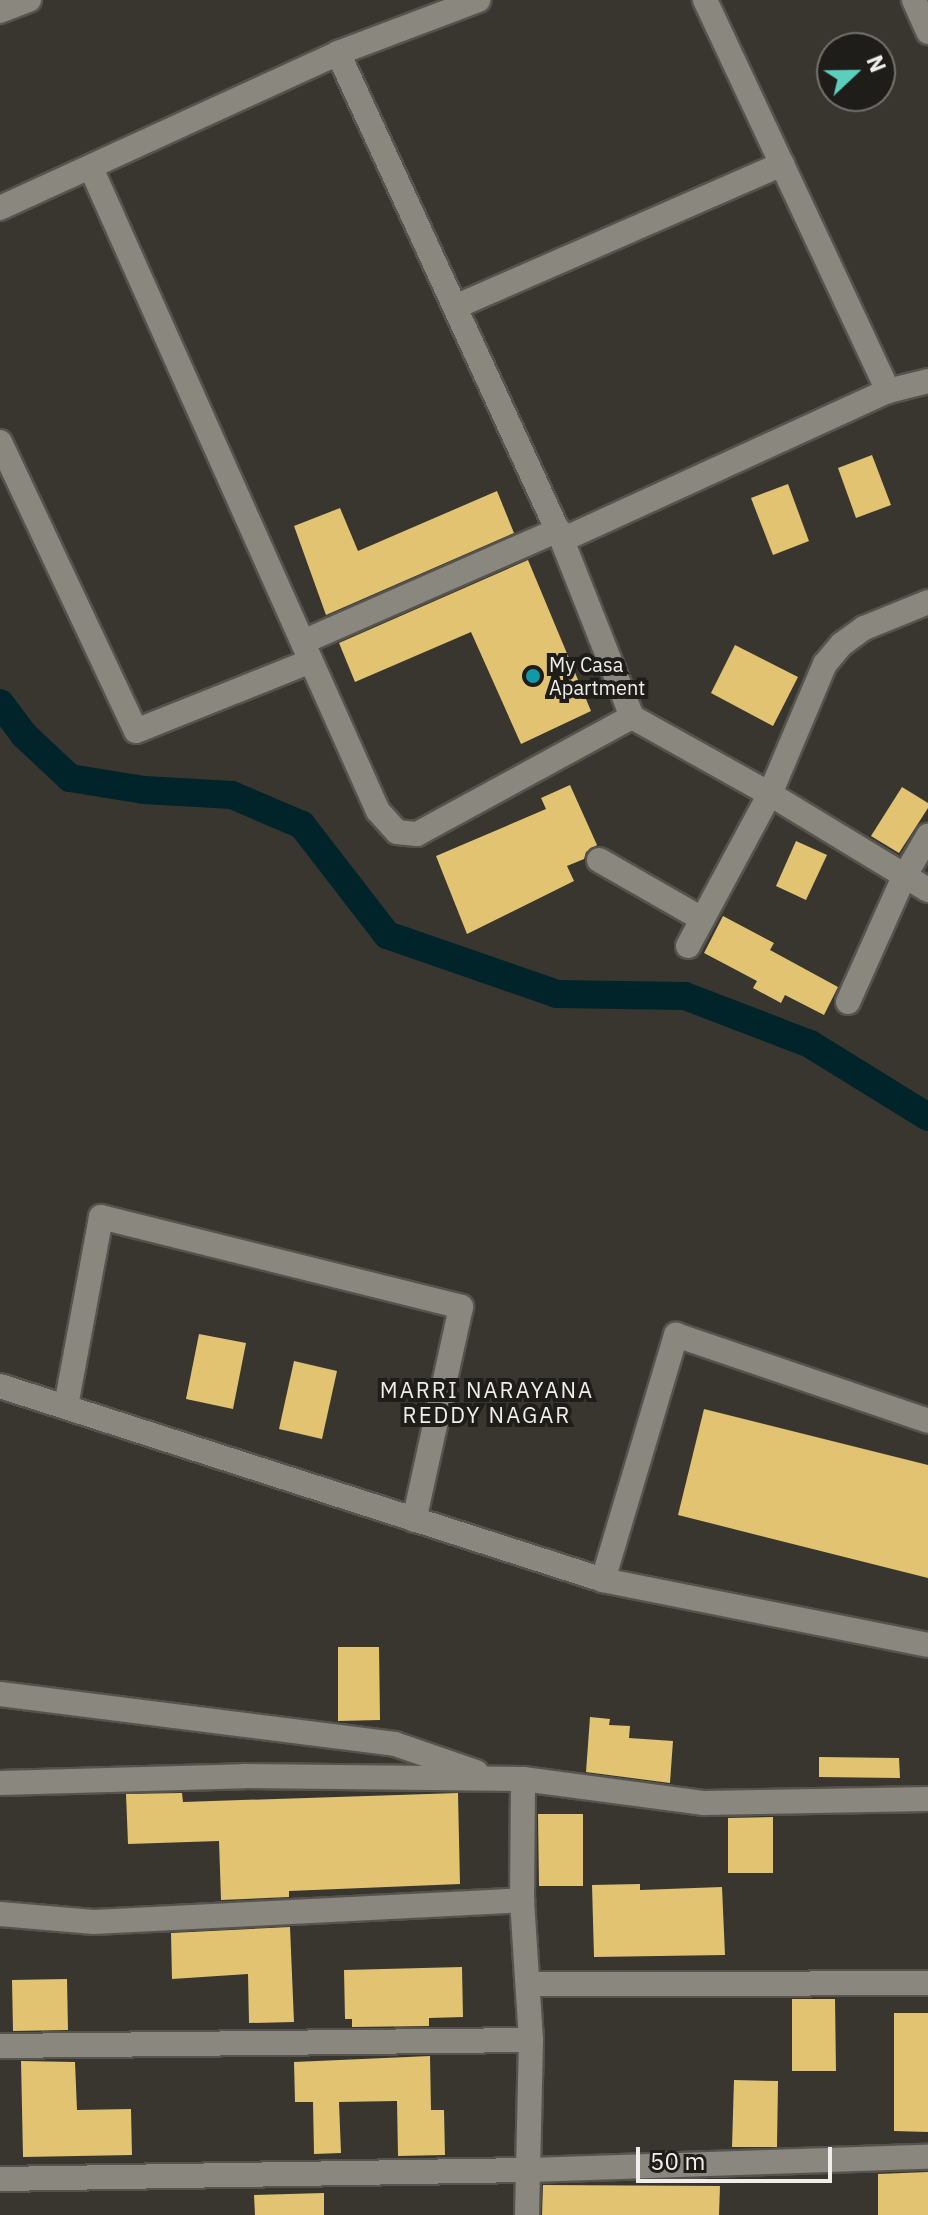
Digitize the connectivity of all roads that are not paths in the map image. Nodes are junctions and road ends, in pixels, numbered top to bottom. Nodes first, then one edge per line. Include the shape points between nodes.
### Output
1 (29, 0) edge
2 (705, 0) edge
3 (464, 3) edge
4 (0, 11) edge
5 (338, 53) junction
6 (782, 164) junction
7 (91, 168) junction
8 (0, 208) edge
9 (455, 307) junction
10 (928, 381) edge
11 (888, 391) junction
12 (0, 442) edge
13 (560, 535) junction
14 (928, 602) edge
15 (307, 651) junction
16 (632, 717) junction
17 (770, 794) junction
18 (928, 836) edge
19 (599, 860) dead end
20 (904, 877) junction
21 (928, 890) edge
22 (702, 919) junction
23 (688, 946) dead end
24 (848, 1002) dead end
25 (0, 1386) edge
26 (66, 1406) junction
27 (928, 1421) edge
28 (414, 1520) junction
29 (603, 1580) junction
30 (928, 1645) edge
31 (0, 1694) edge
32 (498, 1779) junction
33 (523, 1779) junction
34 (0, 1783) edge
35 (928, 1799) edge
36 (522, 1900) junction
37 (0, 1914) edge
38 (928, 1983) edge
39 (529, 1984) junction
40 (531, 2040) junction
41 (0, 2046) edge
42 (928, 2157) edge
43 (527, 2170) junction
44 (0, 2179) edge
45 (527, 2215) edge

1 - 4 street
2 - 6 street
3 - 5 street
5 - 7 street
5 - 9 street
6 - 9 street
6 - 11 street
7 - 8 street
7 - 15 street
9 - 13 street
10 - 11 street
11 - 13 street
12 - 15 street via 136,731
13 - 15 street
13 - 16 street
14 - 17 street via 864,628 825,664
15 - 16 street via 378,811 397,832 417,834
16 - 17 street
17 - 20 street
17 - 22 street
18 - 20 street
19 - 22 street
20 - 21 street
20 - 24 street
22 - 23 street
25 - 26 street
26 - 28 street
26 - 28 street via 101,1217 461,1307
27 - 29 street via 676,1335
28 - 29 street
29 - 30 street
31 - 32 street via 395,1744
32 - 33 street
32 - 34 street via 244,1776
33 - 35 street via 704,1803
33 - 36 street
36 - 37 street via 94,1922
36 - 39 street
38 - 39 street
39 - 40 street
40 - 41 street
40 - 43 street
42 - 43 street
43 - 44 street
43 - 45 street

